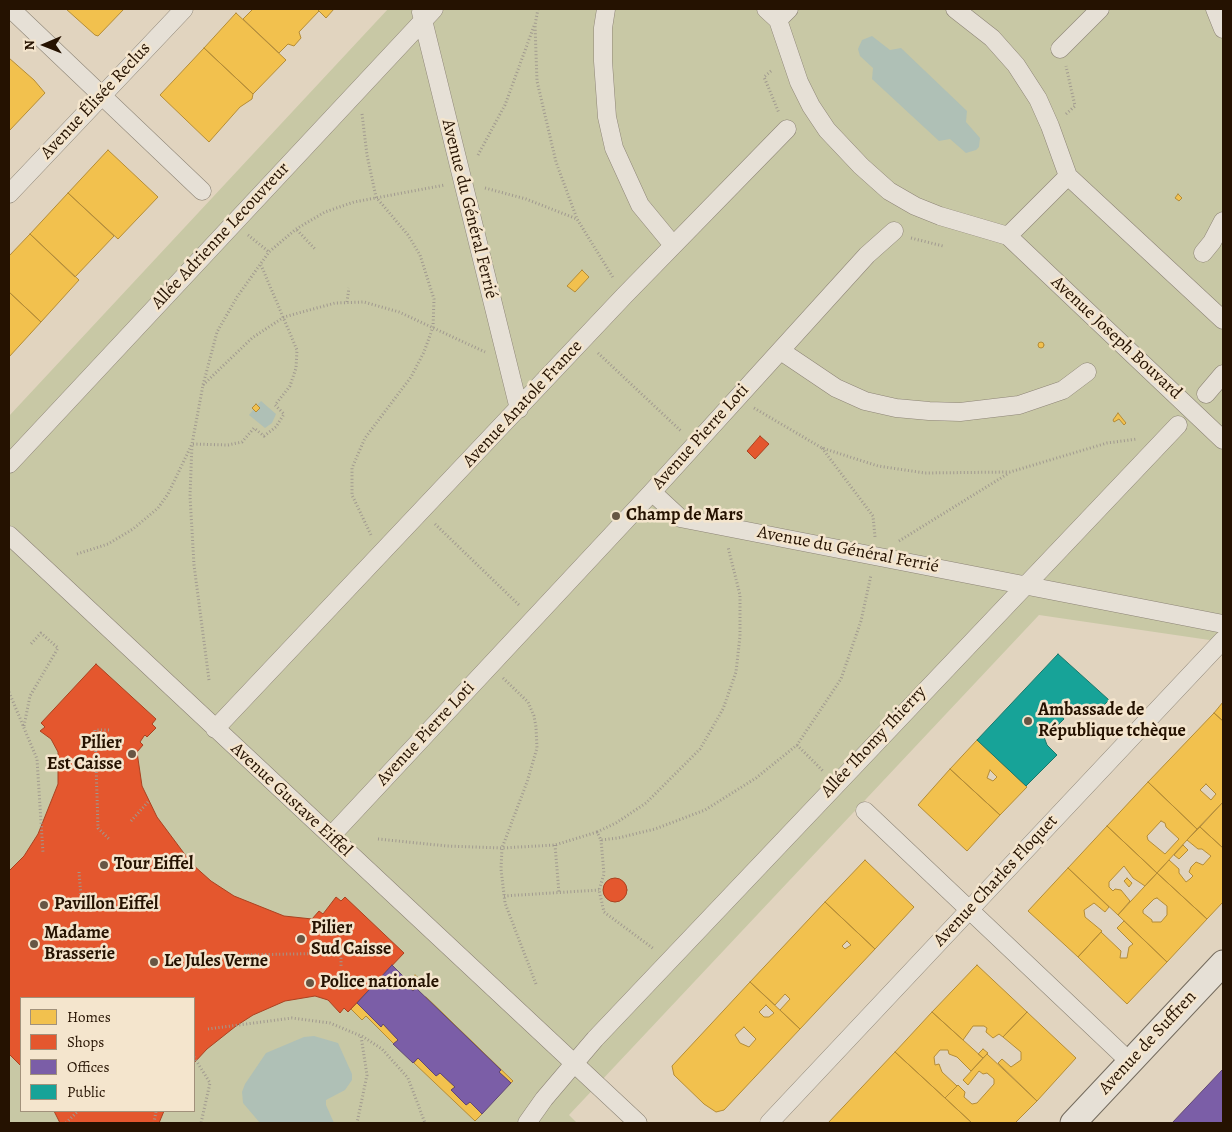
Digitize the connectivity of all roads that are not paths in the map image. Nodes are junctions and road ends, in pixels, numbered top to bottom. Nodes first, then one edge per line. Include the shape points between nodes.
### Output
1 (10, 9) edge
2 (184, 9) edge
3 (606, 9) edge
4 (955, 9) edge
5 (1100, 9) edge
6 (1215, 9) edge
7 (426, 13) edge
8 (777, 13) edge
9 (1223, 29) edge
10 (1060, 49) road end
11 (102, 94) junction
12 (787, 129) road end
13 (1068, 176) junction
14 (202, 191) dead end
15 (9, 194) edge
16 (1223, 221) edge
17 (894, 231) road end
18 (1008, 236) junction
19 (674, 245) junction
20 (1203, 253) dead end
21 (1223, 320) edge
22 (780, 352) junction
23 (1087, 372) dead end
24 (1223, 374) edge
25 (1206, 394) dead end
26 (519, 409) junction
27 (1172, 430) road end
28 (1223, 440) edge
29 (9, 464) edge
30 (652, 492) junction
31 (9, 535) edge
32 (1024, 584) junction
33 (1223, 624) edge
34 (1223, 640) edge
35 (215, 729) junction
36 (865, 811) dead end
37 (331, 836) junction
38 (970, 909) junction
39 (1223, 963) edge
40 (1130, 1062) junction
41 (574, 1064) junction
42 (528, 1123) edge
43 (638, 1123) edge
44 (768, 1123) edge
45 (1073, 1123) edge

1 - 11 street
2 - 11 street, Avenue Élisée Reclus
3 - 19 street via 603,61 607,117 614,148 640,204
4 - 13 street via 992,38 1016,65 1038,99
5 - 10 street
6 - 9 street
7 - 26 street, Avenue du Général Ferrié via 463,182
7 - 29 street, Allée Adrienne Lecouvreur
8 - 18 street via 799,82 811,106 827,130 861,166 889,191 915,206
11 - 14 street
11 - 15 street, Avenue Élisée Reclus
12 - 19 street, Avenue Anatole France
13 - 18 street
13 - 21 street
16 - 20 street
17 - 22 street, Avenue Pierre Loti via 867,255
18 - 28 street, Avenue Joseph Bouvard
19 - 26 street, Avenue Anatole France
22 - 23 street via 836,388 865,401 929,411 960,412 1019,405 1063,390
22 - 30 street, Avenue Pierre Loti
24 - 25 street
26 - 35 street, Avenue Anatole France
27 - 32 street, Allée Thomy Thierry
30 - 32 street, Avenue du Général Ferrié via 680,518
30 - 37 street, Avenue Pierre Loti
31 - 35 street, Avenue Gustave Eiffel
32 - 33 street, Avenue du Général Ferrié
32 - 41 street, Allée Thomy Thierry via 669,959
34 - 38 street, Avenue Charles Floquet
35 - 37 street, Avenue Gustave Eiffel
36 - 38 street
37 - 41 street, Avenue Gustave Eiffel
38 - 40 street
38 - 44 street, Avenue Charles Floquet
39 - 40 main road, Avenue de Suffren
40 - 45 main road, Avenue de Suffren
41 - 42 street, Allée Thomy Thierry
41 - 43 street, Avenue Gustave Eiffel

